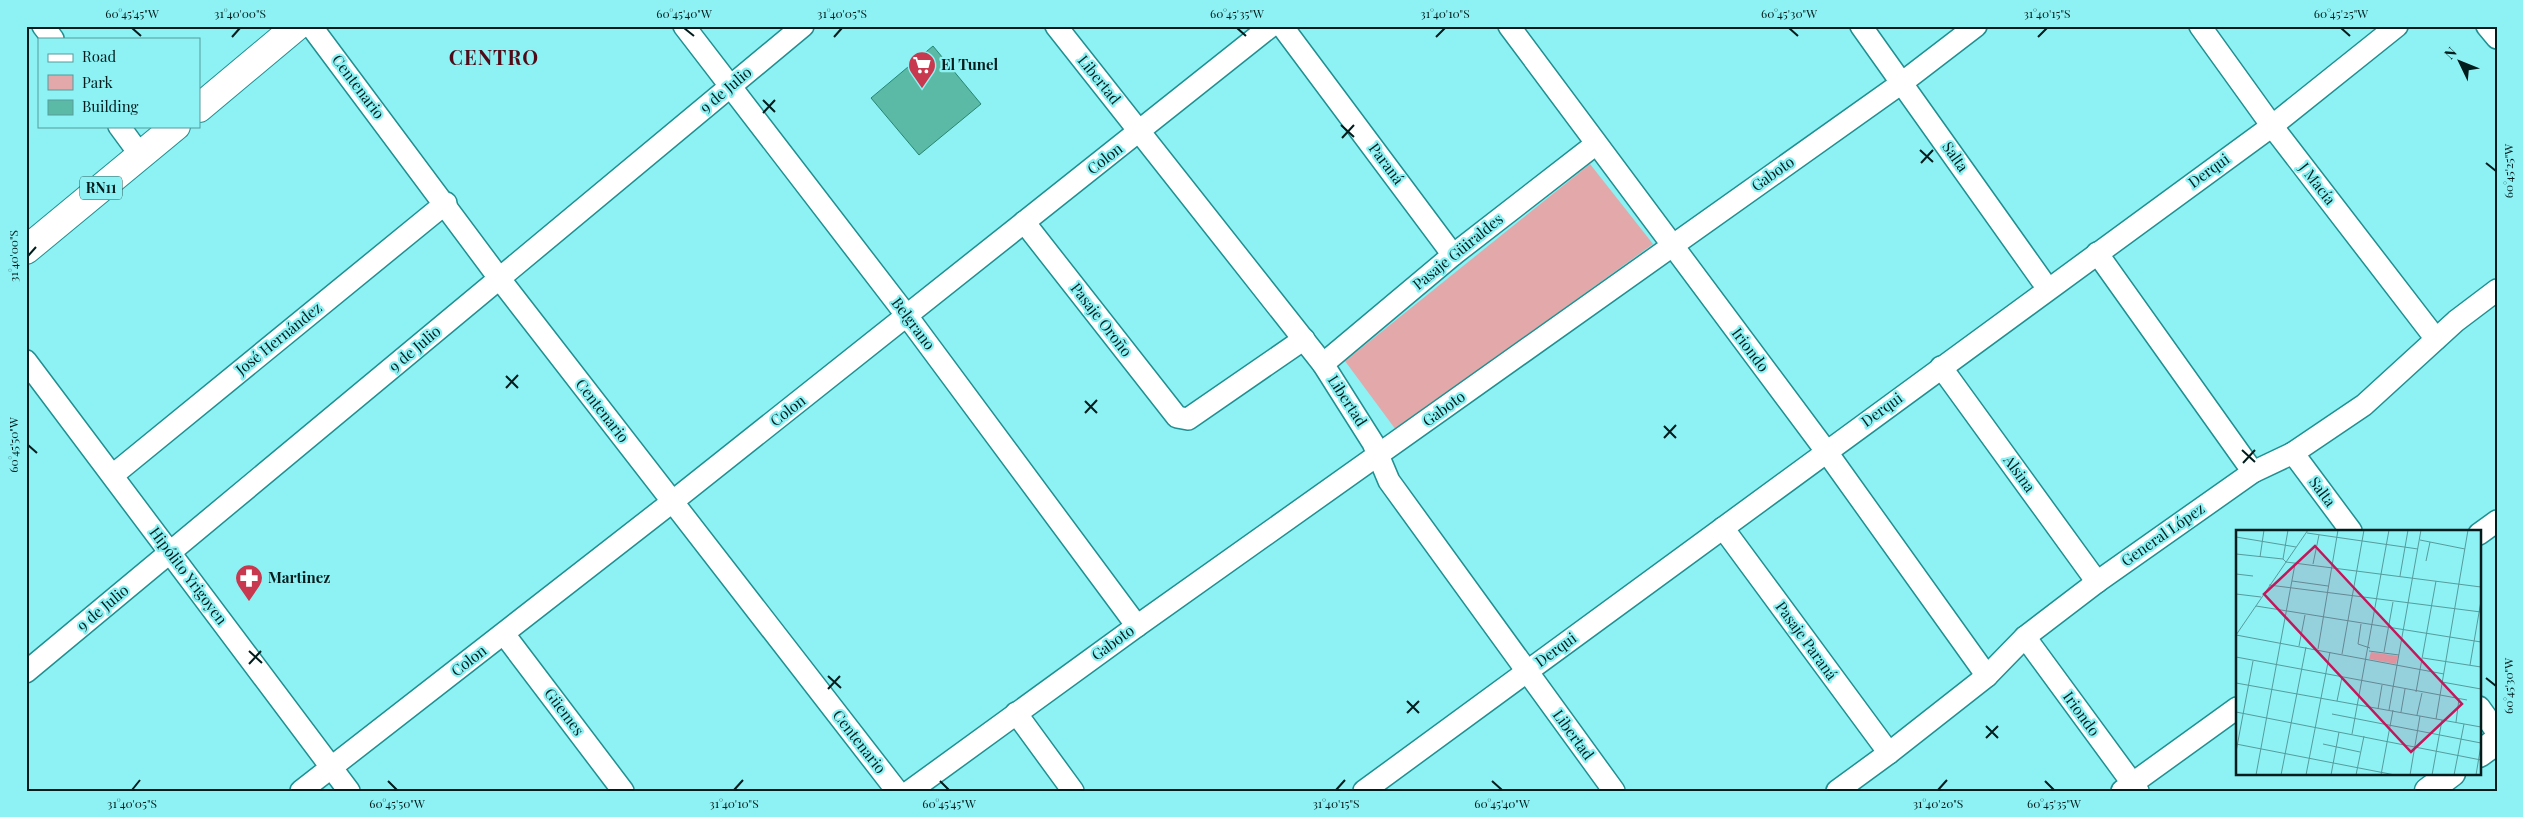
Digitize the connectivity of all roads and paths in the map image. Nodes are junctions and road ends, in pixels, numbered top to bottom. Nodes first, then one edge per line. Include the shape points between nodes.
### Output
1 (43, 26) edge
2 (297, 26) edge
3 (311, 26) edge
4 (684, 26) edge
5 (803, 26) edge
6 (1056, 26) edge
7 (1271, 26) edge
8 (1282, 26) edge
9 (1509, 26) edge
10 (1861, 26) edge
11 (1976, 26) edge
12 (2200, 26) edge
13 (2397, 26) edge
14 (2487, 26) edge
15 (52, 38) edge
16 (2497, 38) edge
17 (1903, 82) junction
18 (730, 87) junction
19 (200, 107) edge
20 (2272, 126) junction
21 (120, 128) edge
22 (174, 128) edge
23 (1140, 131) junction
24 (1596, 144) junction
25 (141, 156) junction
26 (446, 203) junction
27 (1024, 222) junction
28 (1672, 245) junction
29 (26, 250) edge
30 (2098, 253) junction
31 (1453, 255) junction
32 (500, 278) junction
33 (2048, 289) junction
34 (2495, 295) edge
35 (907, 316) junction
36 (1304, 339) junction
37 (2436, 339) junction
38 (26, 361) edge
39 (1323, 364) junction
40 (1941, 367) junction
41 (1826, 451) junction
42 (2293, 453) junction
43 (1379, 456) junction
44 (2252, 472) junction
45 (113, 476) junction
46 (672, 502) junction
47 (2497, 521) edge
48 (1723, 528) junction
49 (2350, 530) edge
50 (2480, 533) edge
51 (170, 552) junction
52 (2097, 582) junction
53 (1137, 626) junction
54 (504, 634) junction
55 (2025, 637) junction
56 (1527, 671) junction
57 (26, 672) edge
58 (1986, 676) junction
59 (2480, 708) edge
60 (2236, 709) edge
61 (1016, 713) junction
62 (2497, 732) edge
63 (2497, 741) edge
64 (1889, 753) junction
65 (2480, 753) edge
66 (332, 767) junction
67 (2451, 774) edge
68 (2131, 788) edge
69 (301, 791) edge
70 (349, 791) edge
71 (623, 791) edge
72 (898, 791) edge
73 (910, 791) edge
74 (1073, 791) edge
75 (1364, 791) edge
76 (1614, 791) edge
77 (1837, 791) edge
78 (2428, 791) edge

1 - 15 street
2 - 19 main road
3 - 26 street, Centenario
4 - 18 street, Belgrano
5 - 18 street, 9 de Julio
6 - 23 street, Libertad
7 - 23 street, Colon
8 - 31 street, Paraná
9 - 24 street, Iriondo
10 - 17 street, Salta
11 - 17 street, Gaboto
12 - 20 street, J Macía
13 - 20 street, Derqui
14 - 16 street
17 - 28 street, Gaboto
17 - 33 street, Salta
18 - 32 street, 9 de Julio
18 - 35 street, Belgrano
20 - 30 street, Derqui
20 - 37 street, J Macía
21 - 25 street
22 - 25 main road, RN11
23 - 27 street, Colon
23 - 36 street, Libertad
24 - 28 street, Iriondo
24 - 31 street, Pasaje Güiraldes
25 - 29 main road, RN11
26 - 32 street, Centenario
26 - 45 street, José Hernández
27 - 35 street, Colon
27 - 36 street, Pasaje Oroño via 1177,417 1188,419
28 - 41 street, Iriondo
28 - 43 street, Gaboto
30 - 33 street, Derqui
30 - 44 street
31 - 39 street, Pasaje Güiraldes
32 - 46 street, Centenario
32 - 51 street, 9 de Julio
33 - 40 street, Derqui
34 - 37 street, General López
35 - 46 street, Colon
35 - 53 street, Belgrano
36 - 39 street, Libertad
37 - 42 street, General López via 2364,405
38 - 45 street, Hipólito Yrigoyen
39 - 43 street, Libertad
40 - 41 street, Derqui
40 - 52 street, Alsina
41 - 48 street, Derqui
41 - 58 street, Iriondo
42 - 44 street, General López
42 - 49 street, Salta
43 - 53 street, Gaboto
43 - 56 street, Libertad via 1389,481
44 - 52 street, General López
45 - 51 street, Hipólito Yrigoyen
46 - 54 street, Colon
46 - 72 street, Centenario
47 - 50 street
48 - 56 street, Derqui
48 - 64 street, Pasaje Paraná
51 - 57 street, 9 de Julio
51 - 66 street, Hipólito Yrigoyen
52 - 55 street, General López
53 - 61 street, Gaboto
54 - 66 street, Colon
54 - 71 street, Güemes
55 - 58 street, General López
55 - 68 street, Iriondo
56 - 75 street, Derqui
56 - 76 street, Libertad
58 - 64 street, General López
59 - 62 street
60 - 68 street
61 - 73 street, Gaboto
61 - 74 street
63 - 65 street
64 - 77 street, General López
66 - 69 street, Colon
66 - 70 street, Hipólito Yrigoyen
67 - 78 street

